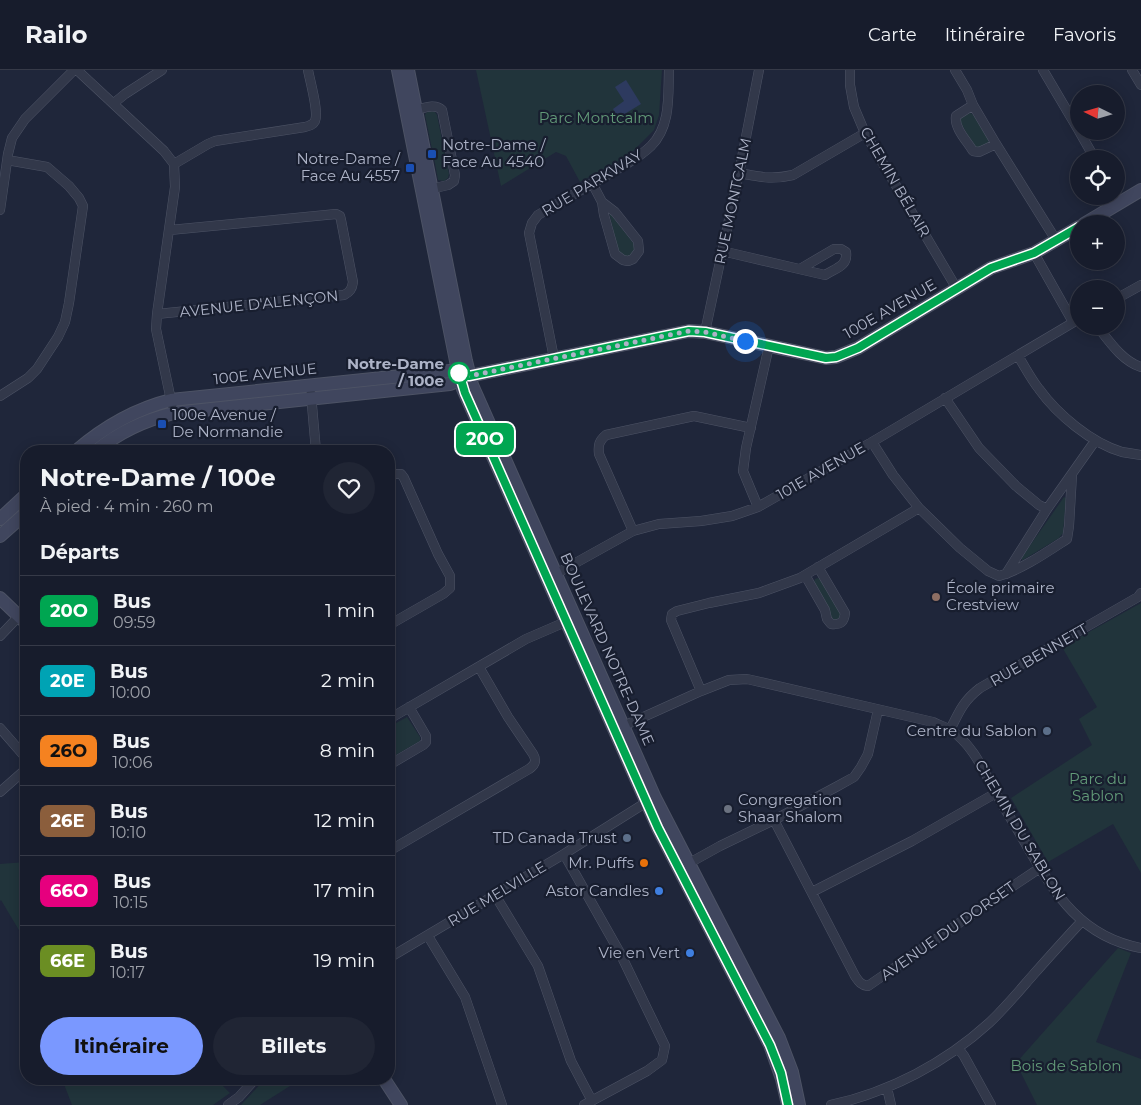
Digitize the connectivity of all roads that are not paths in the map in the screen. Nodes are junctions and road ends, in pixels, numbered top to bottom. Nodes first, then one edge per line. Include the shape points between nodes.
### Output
1 (76, 70) edge
2 (162, 70) edge
3 (308, 70) edge
4 (398, 70) edge
5 (408, 70) edge
6 (669, 70) edge
7 (759, 70) edge
8 (850, 70) edge
9 (955, 70) edge
10 (1043, 70) edge
11 (1132, 70) edge
12 (1141, 85) edge
13 (114, 103) junction
14 (973, 105) junction
15 (416, 110) junction
16 (1070, 116) edge
17 (865, 133) junction
18 (996, 144) junction
19 (7, 160) junction
20 (174, 164) junction
21 (739, 173) junction
22 (592, 183) junction
23 (426, 190) junction
24 (1141, 190) edge
25 (1125, 196) edge
26 (602, 202) junction
27 (1110, 205) edge
28 (0, 210) edge
29 (1096, 215) edge
30 (170, 230) junction
31 (1070, 232) edge
32 (1056, 240) junction
33 (722, 251) junction
34 (1034, 253) junction
35 (800, 269) junction
36 (1141, 285) edge
37 (957, 289) junction
38 (1125, 294) edge
39 (1070, 310) edge
40 (157, 314) junction
41 (1070, 324) edge
42 (705, 332) junction
43 (1104, 335) edge
44 (769, 346) junction
45 (1018, 356) junction
46 (554, 358) junction
47 (1141, 367) edge
48 (463, 376) junction
49 (311, 392) junction
50 (0, 396) edge
51 (945, 398) junction
52 (173, 407) junction
53 (751, 428) junction
54 (1095, 441) junction
55 (872, 442) junction
56 (84, 445) edge
57 (104, 445) edge
58 (315, 445) edge
59 (1141, 455) edge
60 (395, 474) edge
61 (1072, 475) junction
62 (20, 501) edge
63 (758, 507) junction
64 (919, 508) junction
65 (1047, 509) junction
66 (20, 518) edge
67 (0, 519) edge
68 (632, 532) junction
69 (0, 536) edge
70 (818, 567) junction
71 (1006, 574) junction
72 (805, 575) junction
73 (552, 576) junction
74 (1141, 593) edge
75 (0, 598) edge
76 (20, 617) edge
77 (571, 620) junction
78 (395, 621) edge
79 (20, 622) edge
80 (0, 636) edge
81 (479, 667) junction
82 (701, 691) junction
83 (409, 707) junction
84 (878, 710) junction
85 (395, 716) edge
86 (0, 728) edge
87 (619, 728) junction
88 (950, 730) junction
89 (20, 751) edge
90 (395, 762) edge
91 (20, 774) edge
92 (0, 792) edge
93 (996, 793) junction
94 (651, 800) junction
95 (774, 820) junction
96 (395, 847) edge
97 (564, 854) junction
98 (684, 866) junction
99 (1040, 868) junction
100 (812, 892) junction
101 (495, 895) junction
102 (1082, 921) junction
103 (428, 936) junction
104 (1141, 948) edge
105 (395, 955) edge
106 (958, 1048) junction
107 (249, 1085) edge
108 (388, 1085) edge
109 (886, 1088) junction
110 (588, 1103) edge
111 (228, 1105) edge
112 (401, 1105) edge
113 (502, 1105) edge
114 (788, 1105) edge
115 (800, 1105) edge
116 (832, 1105) edge
117 (891, 1105) edge
118 (991, 1105) edge

1 - 13 street
1 - 19 street via 25,119 12,138
2 - 13 street
3 - 20 street via 316,111 312,125 215,141
4 - 23 street, BOULEVARD NOTRE-DAME
5 - 15 street, BOULEVARD NOTRE-DAME
6 - 22 street, RUE PARKWAY via 667,116 652,145
7 - 21 street, RUE MONTCALM
8 - 17 street, CHEMIN BÉLAIR via 854,106
9 - 14 street
10 - 16 street
11 - 12 street
13 - 20 street
14 - 18 street
14 - 18 street via 956,116 959,129 973,151 979,152
15 - 23 street, BOULEVARD NOTRE-DAME
15 - 23 street via 436,106 442,110 455,175 452,184
17 - 21 street via 782,178
17 - 37 street, CHEMIN BÉLAIR
18 - 32 street
19 - 28 street
19 - 50 street via 47,166 69,186 83,206 69,303 58,337 37,369
20 - 30 street
21 - 33 street, RUE MONTCALM
22 - 26 street
22 - 46 street, RUE PARKWAY via 538,215 529,233
23 - 48 street, BOULEVARD NOTRE-DAME
24 - 25 street
26 - 26 street via 615,254 628,261 639,251 638,241 615,212
27 - 29 street
30 - 40 street
30 - 40 street, AVENUE D'ALENÇON via 336,214 340,216 353,282 349,293 344,296
31 - 32 street, 100E AVENUE
32 - 34 street, 100E AVENUE
33 - 35 street
33 - 42 street, RUE MONTCALM
34 - 37 street, 100E AVENUE via 991,268
34 - 39 street
35 - 35 street via 825,274 844,264 846,252 841,248 834,249
36 - 38 street
37 - 44 street, 100E AVENUE via 858,348 836,357 826,358
40 - 52 street via 157,336
41 - 45 street, 101E AVENUE
42 - 44 street, 100E AVENUE
42 - 46 street, 100E AVENUE via 689,331
43 - 47 street via 1127,360
44 - 53 street
45 - 51 street, 101E AVENUE
45 - 54 street via 1050,403
46 - 48 street, 100E AVENUE
48 - 49 street, 100E AVENUE via 450,384
48 - 73 street, BOULEVARD NOTRE-DAME via 465,393
49 - 52 street, 100E AVENUE
49 - 58 street
51 - 55 street, 101E AVENUE
51 - 65 street via 978,448 1016,486
52 - 56 street, 100E AVENUE via 148,407 122,418
52 - 57 street, 100E AVENUE
53 - 63 street via 743,471
53 - 68 street via 694,416 606,435 601,439 599,454
54 - 59 street via 1122,452
54 - 61 street
55 - 63 street, 101E AVENUE
55 - 64 street
60 - 78 street via 404,478 450,576 450,588
61 - 65 street
61 - 71 street via 1067,539
62 - 67 street
63 - 68 street, 101E AVENUE via 732,516 659,524
64 - 70 street
64 - 71 street via 988,571 999,576
65 - 71 street
66 - 69 street
68 - 73 street, 101E AVENUE
70 - 72 street
70 - 72 street via 845,613 842,623 831,624
72 - 82 street via 759,593 672,614 670,620
73 - 77 street, BOULEVARD NOTRE-DAME
74 - 88 street, RUE BENNETT via 980,688 962,706
75 - 76 street
77 - 81 street via 526,639
77 - 87 street, BOULEVARD NOTRE-DAME
79 - 80 street
81 - 83 street
81 - 96 street via 533,754 535,764
82 - 84 street, CHEMIN DU SABLON via 729,680 748,679
82 - 87 street, CHEMIN DU SABLON
83 - 85 street
83 - 90 street via 426,736 426,742
84 - 88 street, CHEMIN DU SABLON via 933,722
84 - 95 street via 868,754 854,777
86 - 89 street
87 - 94 street, BOULEVARD NOTRE-DAME
88 - 93 street, CHEMIN DU SABLON via 969,746
91 - 92 street
93 - 99 street, CHEMIN DU SABLON
93 - 100 street
94 - 97 street, RUE MELVILLE
94 - 98 street, BOULEVARD NOTRE-DAME
95 - 98 street
95 - 100 street, AVENUE DU DORSET
97 - 101 street, RUE MELVILLE
97 - 110 street via 620,953 666,1046 662,1060 647,1071
98 - 114 street, BOULEVARD NOTRE-DAME via 770,1045
98 - 115 street, BOULEVARD NOTRE-DAME via 779,1038
99 - 100 street, AVENUE DU DORSET via 868,986 858,982
99 - 102 street, CHEMIN DU SABLON via 1065,904
101 - 103 street, RUE MELVILLE
101 - 110 street via 538,966
102 - 104 street, CHEMIN DU SABLON via 1111,938
102 - 106 street via 990,1022
103 - 105 street, RUE MELVILLE
103 - 113 street via 464,997
106 - 109 street
106 - 118 street
107 - 111 street
108 - 112 street
109 - 116 street
109 - 117 street

